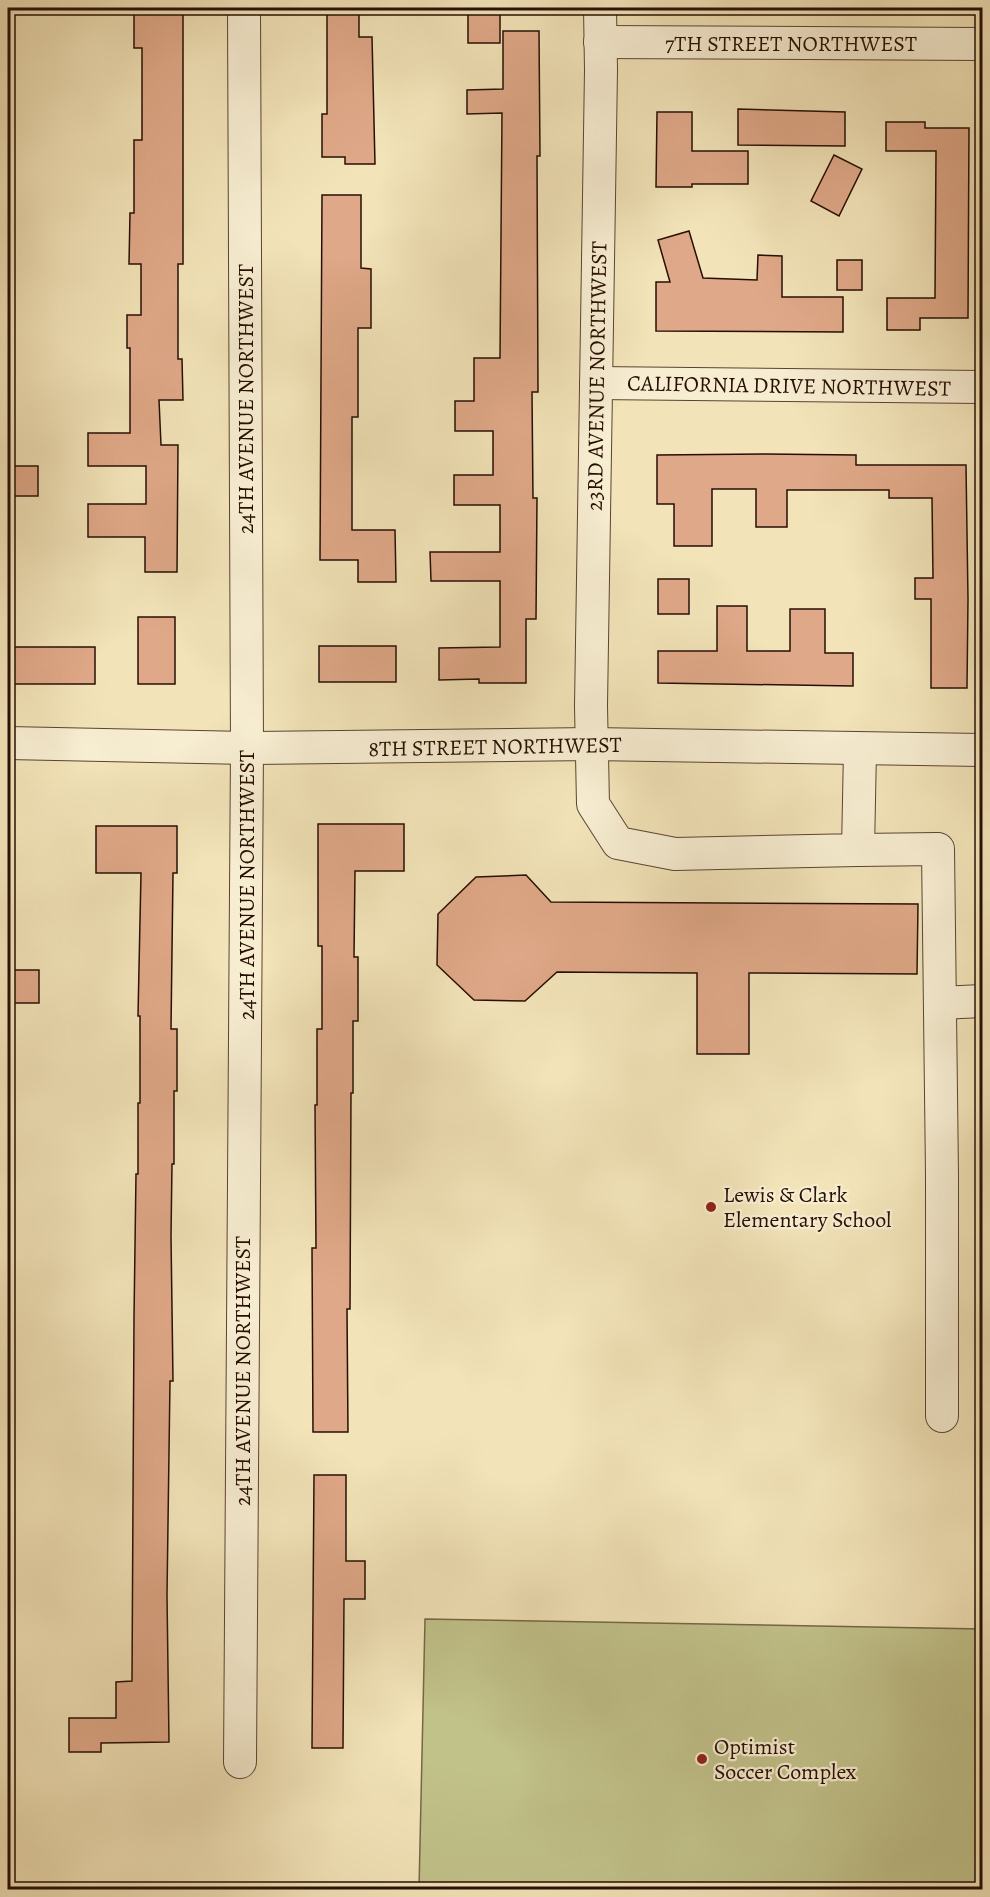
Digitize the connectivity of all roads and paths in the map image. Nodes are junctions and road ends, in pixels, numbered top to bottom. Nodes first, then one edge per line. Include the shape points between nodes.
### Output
1 (244, 8) edge
2 (600, 8) edge
3 (600, 42) junction
4 (982, 44) edge
5 (596, 383) junction
6 (982, 387) edge
7 (8, 743) edge
8 (592, 744) junction
9 (247, 748) junction
10 (860, 750) junction
11 (982, 750) edge
12 (858, 849) junction
13 (982, 1001) edge
14 (940, 1003) junction
15 (942, 1416) dead end
16 (240, 1762) dead end

1 - 9 street, 24TH AVENUE NORTHWEST
2 - 3 street, 23RD AVENUE NORTHWEST
3 - 4 street, 7TH STREET NORTHWEST
3 - 5 street, 23RD AVENUE NORTHWEST
5 - 6 street, CALIFORNIA DRIVE NORTHWEST
5 - 8 street, 23RD AVENUE NORTHWEST
7 - 9 street, 8TH STREET NORTHWEST
8 - 9 street, 8TH STREET NORTHWEST
8 - 10 street, 8TH STREET NORTHWEST
8 - 12 street, 23RD AVENUE NORTHWEST via 593,804 618,843 675,854
9 - 16 street, 24TH AVENUE NORTHWEST
10 - 11 street, 8TH STREET NORTHWEST
10 - 12 street
12 - 14 street, 23RD AVENUE NORTHWEST via 938,849
13 - 14 street
14 - 15 street

